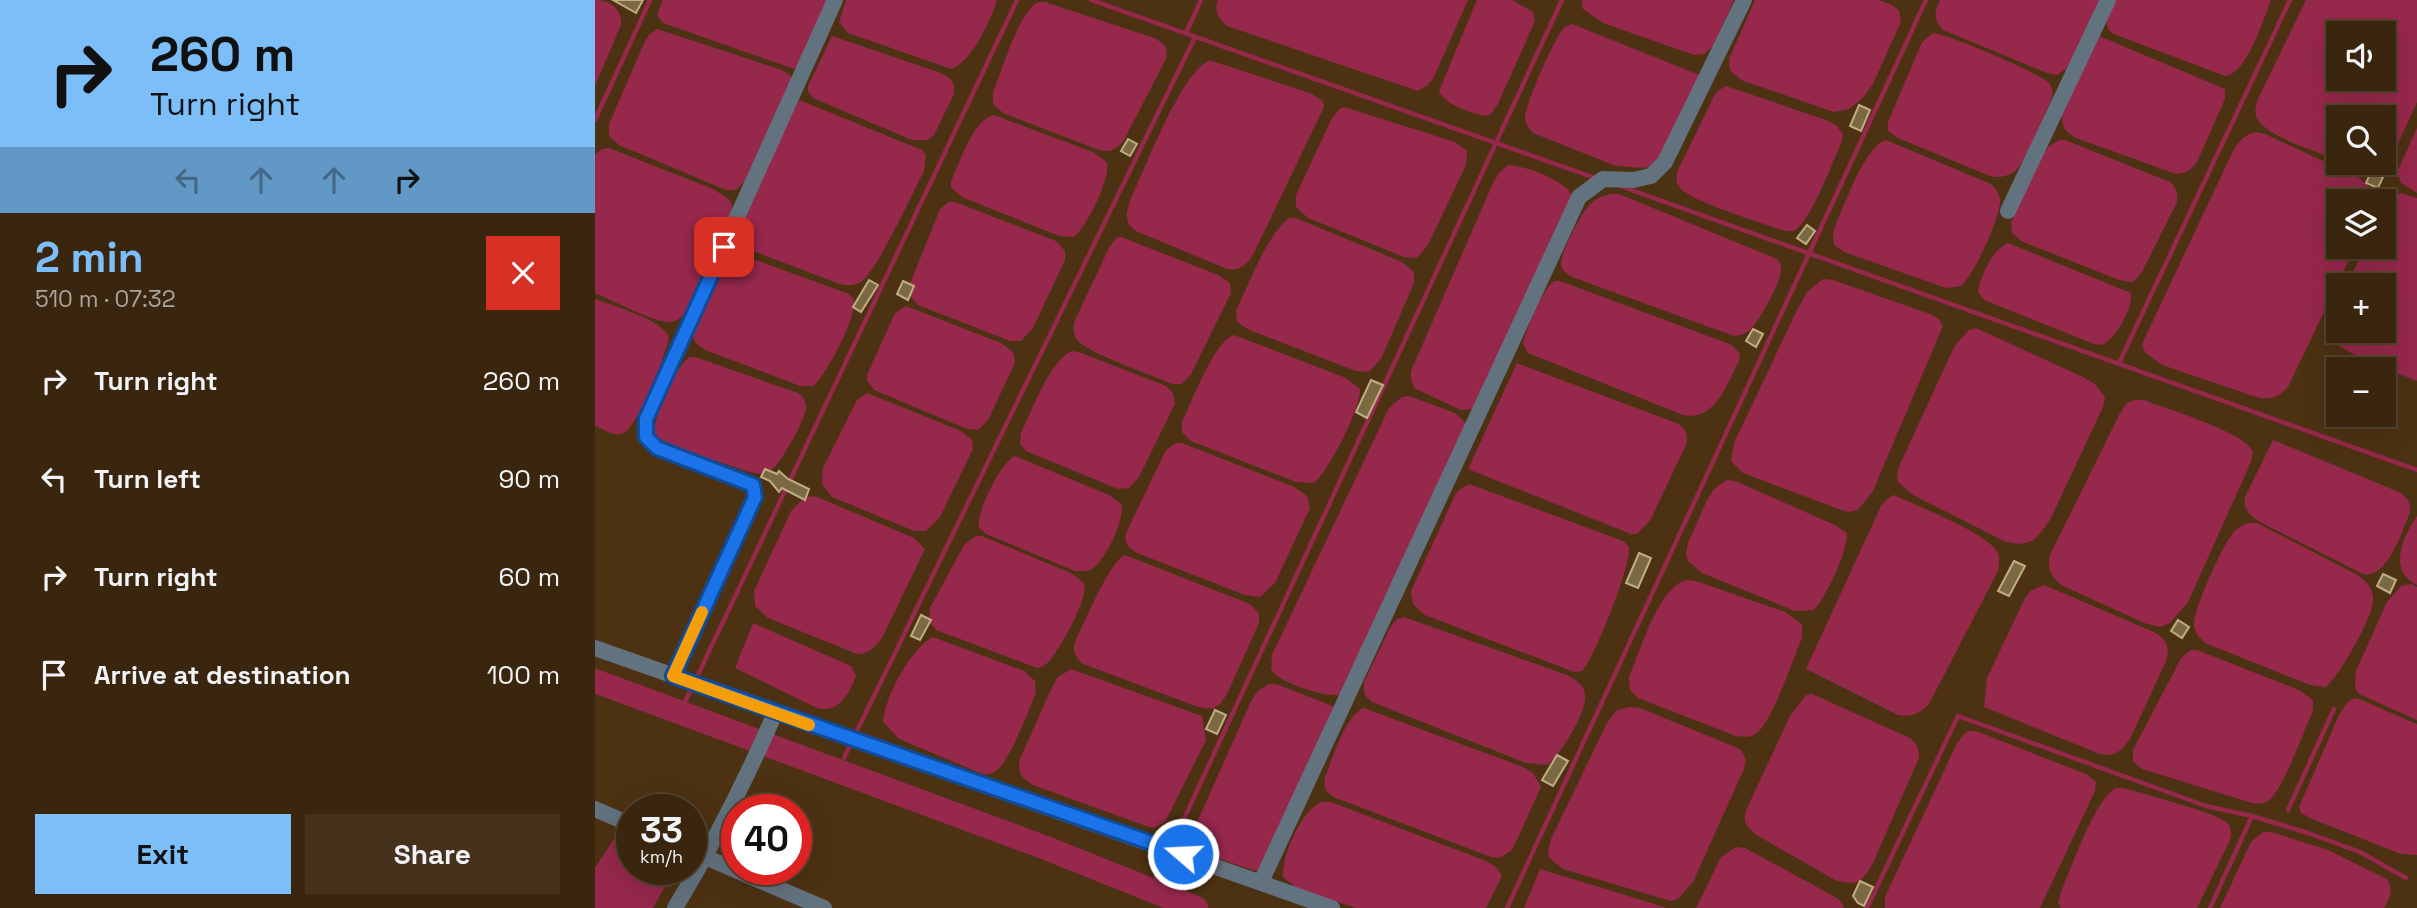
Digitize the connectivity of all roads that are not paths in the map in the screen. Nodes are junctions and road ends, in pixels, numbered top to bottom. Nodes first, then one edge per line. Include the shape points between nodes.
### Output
1 (835, 0) edge
2 (1744, 0) edge
3 (2108, 0) edge
4 (2008, 211) dead end
5 (595, 648) edge
6 (673, 676) junction
7 (773, 717) junction
8 (595, 809) edge
9 (616, 818) edge
10 (707, 841) edge
11 (707, 857) edge
12 (1261, 882) junction
13 (685, 885) edge
14 (675, 908) edge
15 (824, 908) edge
16 (1332, 908) edge

1 - 6 street via 646,419 646,437 657,448 753,485 755,497
2 - 12 street via 1665,162 1651,176 1603,179 1579,197
3 - 4 street
5 - 6 street
6 - 7 street
7 - 10 street via 756,758
7 - 12 street
8 - 9 street
11 - 15 street
12 - 16 street
13 - 14 street

